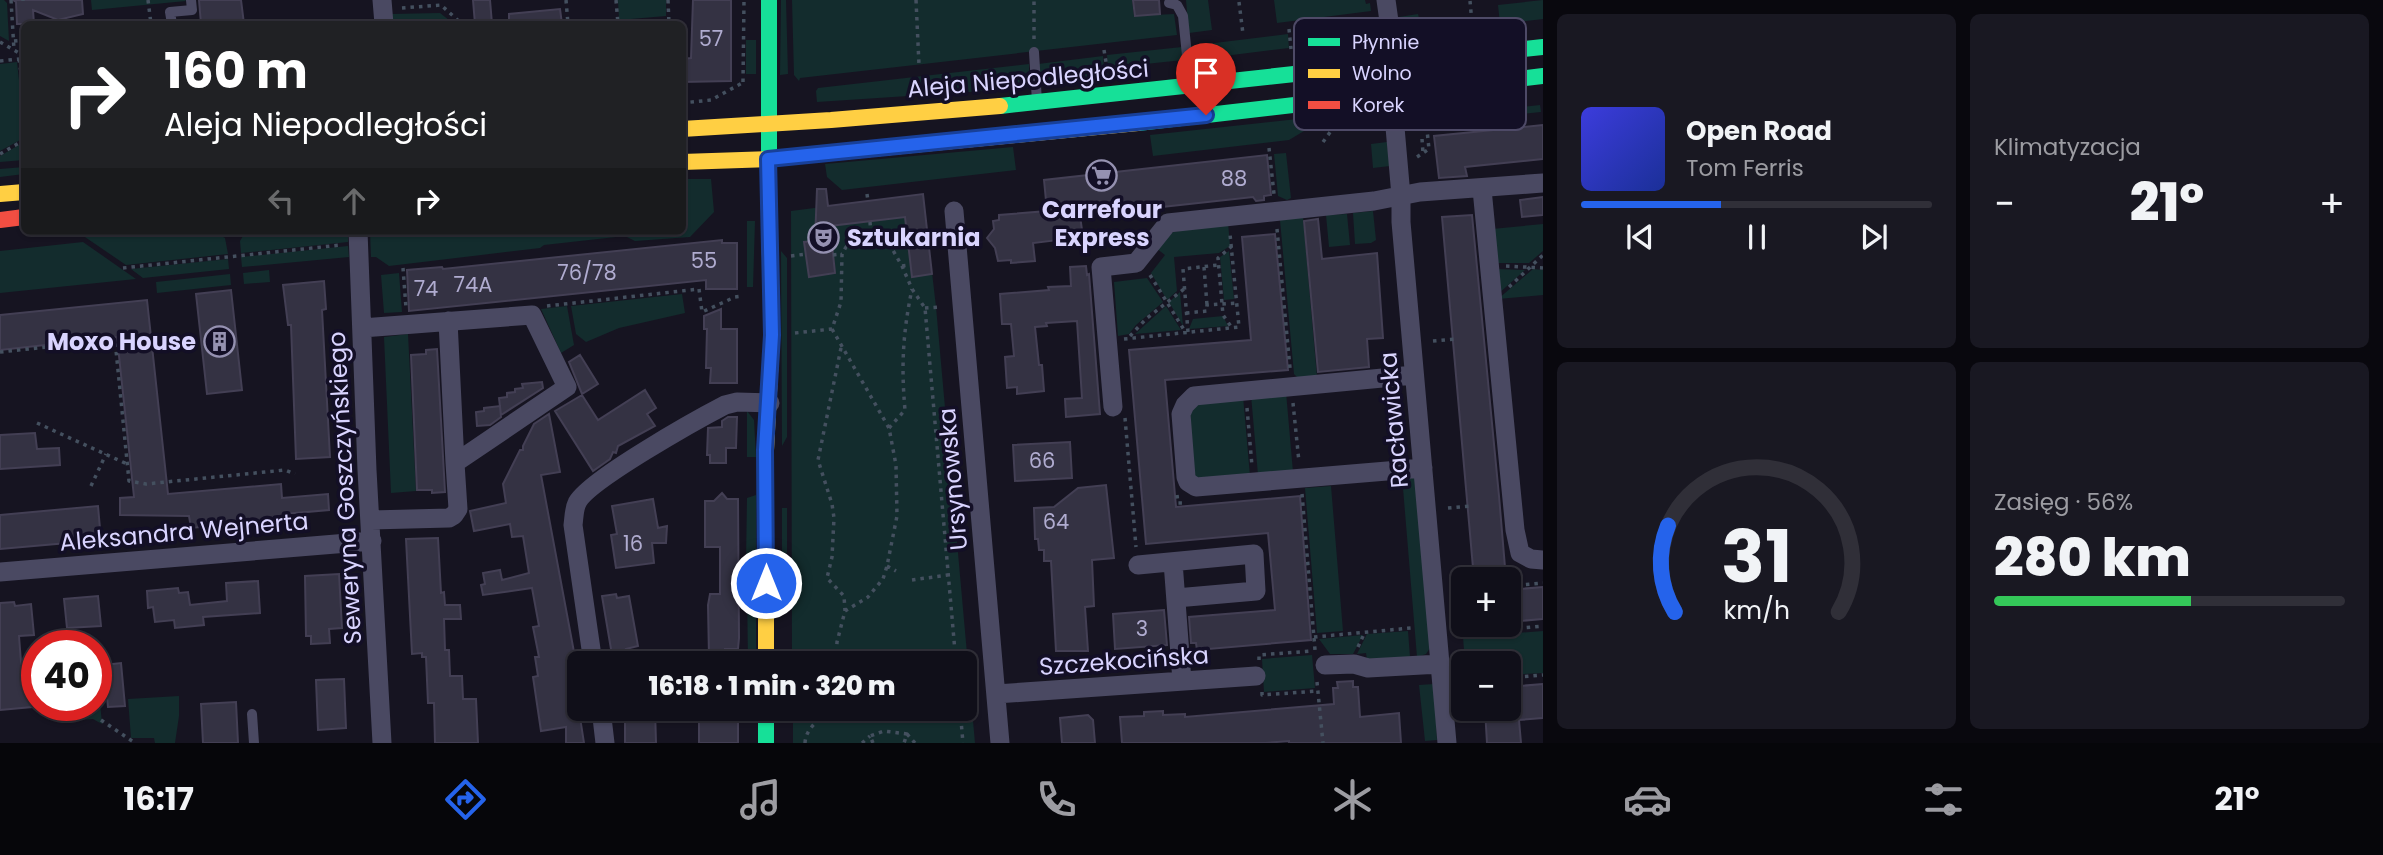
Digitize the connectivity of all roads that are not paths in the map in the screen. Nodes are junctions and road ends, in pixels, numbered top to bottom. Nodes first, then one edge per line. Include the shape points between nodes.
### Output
1 (191, 0) edge
2 (769, 0) edge
3 (1386, 0) edge
4 (1169, 3) dead end
5 (1389, 18) edge
6 (172, 21) edge
7 (1034, 51) road end
8 (1294, 75) edge
9 (1191, 87) junction
10 (1037, 102) junction
11 (1294, 104) edge
12 (769, 124) junction
13 (686, 129) edge
14 (1395, 130) edge
15 (768, 159) junction
16 (686, 162) edge
17 (1543, 183) edge
18 (1482, 189) junction
19 (21, 192) edge
20 (0, 194) edge
21 (1401, 196) junction
22 (954, 211) dead end
23 (21, 217) edge
24 (0, 220) edge
25 (358, 237) edge
26 (447, 321) junction
27 (362, 328) junction
28 (1415, 375) junction
29 (770, 403) junction
30 (1118, 407) road end
31 (455, 463) junction
32 (1423, 468) junction
33 (371, 520) junction
34 (372, 541) junction
35 (1543, 560) edge
36 (1173, 562) junction
37 (1138, 565) road end
38 (0, 572) edge
39 (1177, 598) junction
40 (591, 651) edge
41 (766, 651) edge
42 (1318, 663) road end
43 (1440, 664) junction
44 (1182, 681) junction
45 (1259, 685) road end
46 (996, 694) junction
47 (252, 714) dead end
48 (602, 721) edge
49 (766, 721) edge
50 (254, 743) edge
51 (382, 743) edge
52 (605, 743) edge
53 (766, 743) edge
54 (1000, 743) edge
55 (1447, 743) edge

1 - 6 lane via 192,10 170,12
2 - 12 main road
3 - 5 street
4 - 9 lane via 1177,5 1183,16
7 - 10 lane
8 - 9 main road, Aleja Niepodległości
9 - 10 main road, Aleja Niepodległości
10 - 12 main road, Aleja Niepodległości
11 - 15 main road
12 - 13 main road, Aleja Niepodległości
12 - 15 main road
14 - 21 street, Racławicka
15 - 16 main road
15 - 29 main road
17 - 18 street
18 - 21 street via 1464,187
18 - 35 street via 1518,546 1525,557
19 - 20 main road
21 - 28 street, Racławicka
21 - 30 street via 1168,223 1136,263 1101,267
22 - 46 street, Ursynowska
23 - 24 main road
25 - 27 street, Seweryna Goszczyńskiego
26 - 27 street
26 - 31 street
26 - 31 street via 531,315 567,387
27 - 33 street, Seweryna Goszczyńskiego
28 - 32 street, Racławicka
28 - 32 street via 1198,395 1181,414 1186,477 1196,487
29 - 40 street via 725,405 629,461 577,502 573,525
29 - 41 main road via 765,450
31 - 33 street via 458,509 453,517
32 - 43 street, Racławicka
33 - 34 street, Seweryna Goszczyńskiego
34 - 38 street, Aleksandra Wejnerta
34 - 51 street, Seweryna Goszczyńskiego
36 - 37 street
36 - 39 street
36 - 39 street via 1254,554 1256,591
39 - 44 street
42 - 43 street via 1368,668
43 - 55 street, Racławicka
44 - 45 street, Szczekocińska
44 - 46 street, Szczekocińska
46 - 54 street, Ursynowska
47 - 50 lane
48 - 52 street
49 - 53 main road

